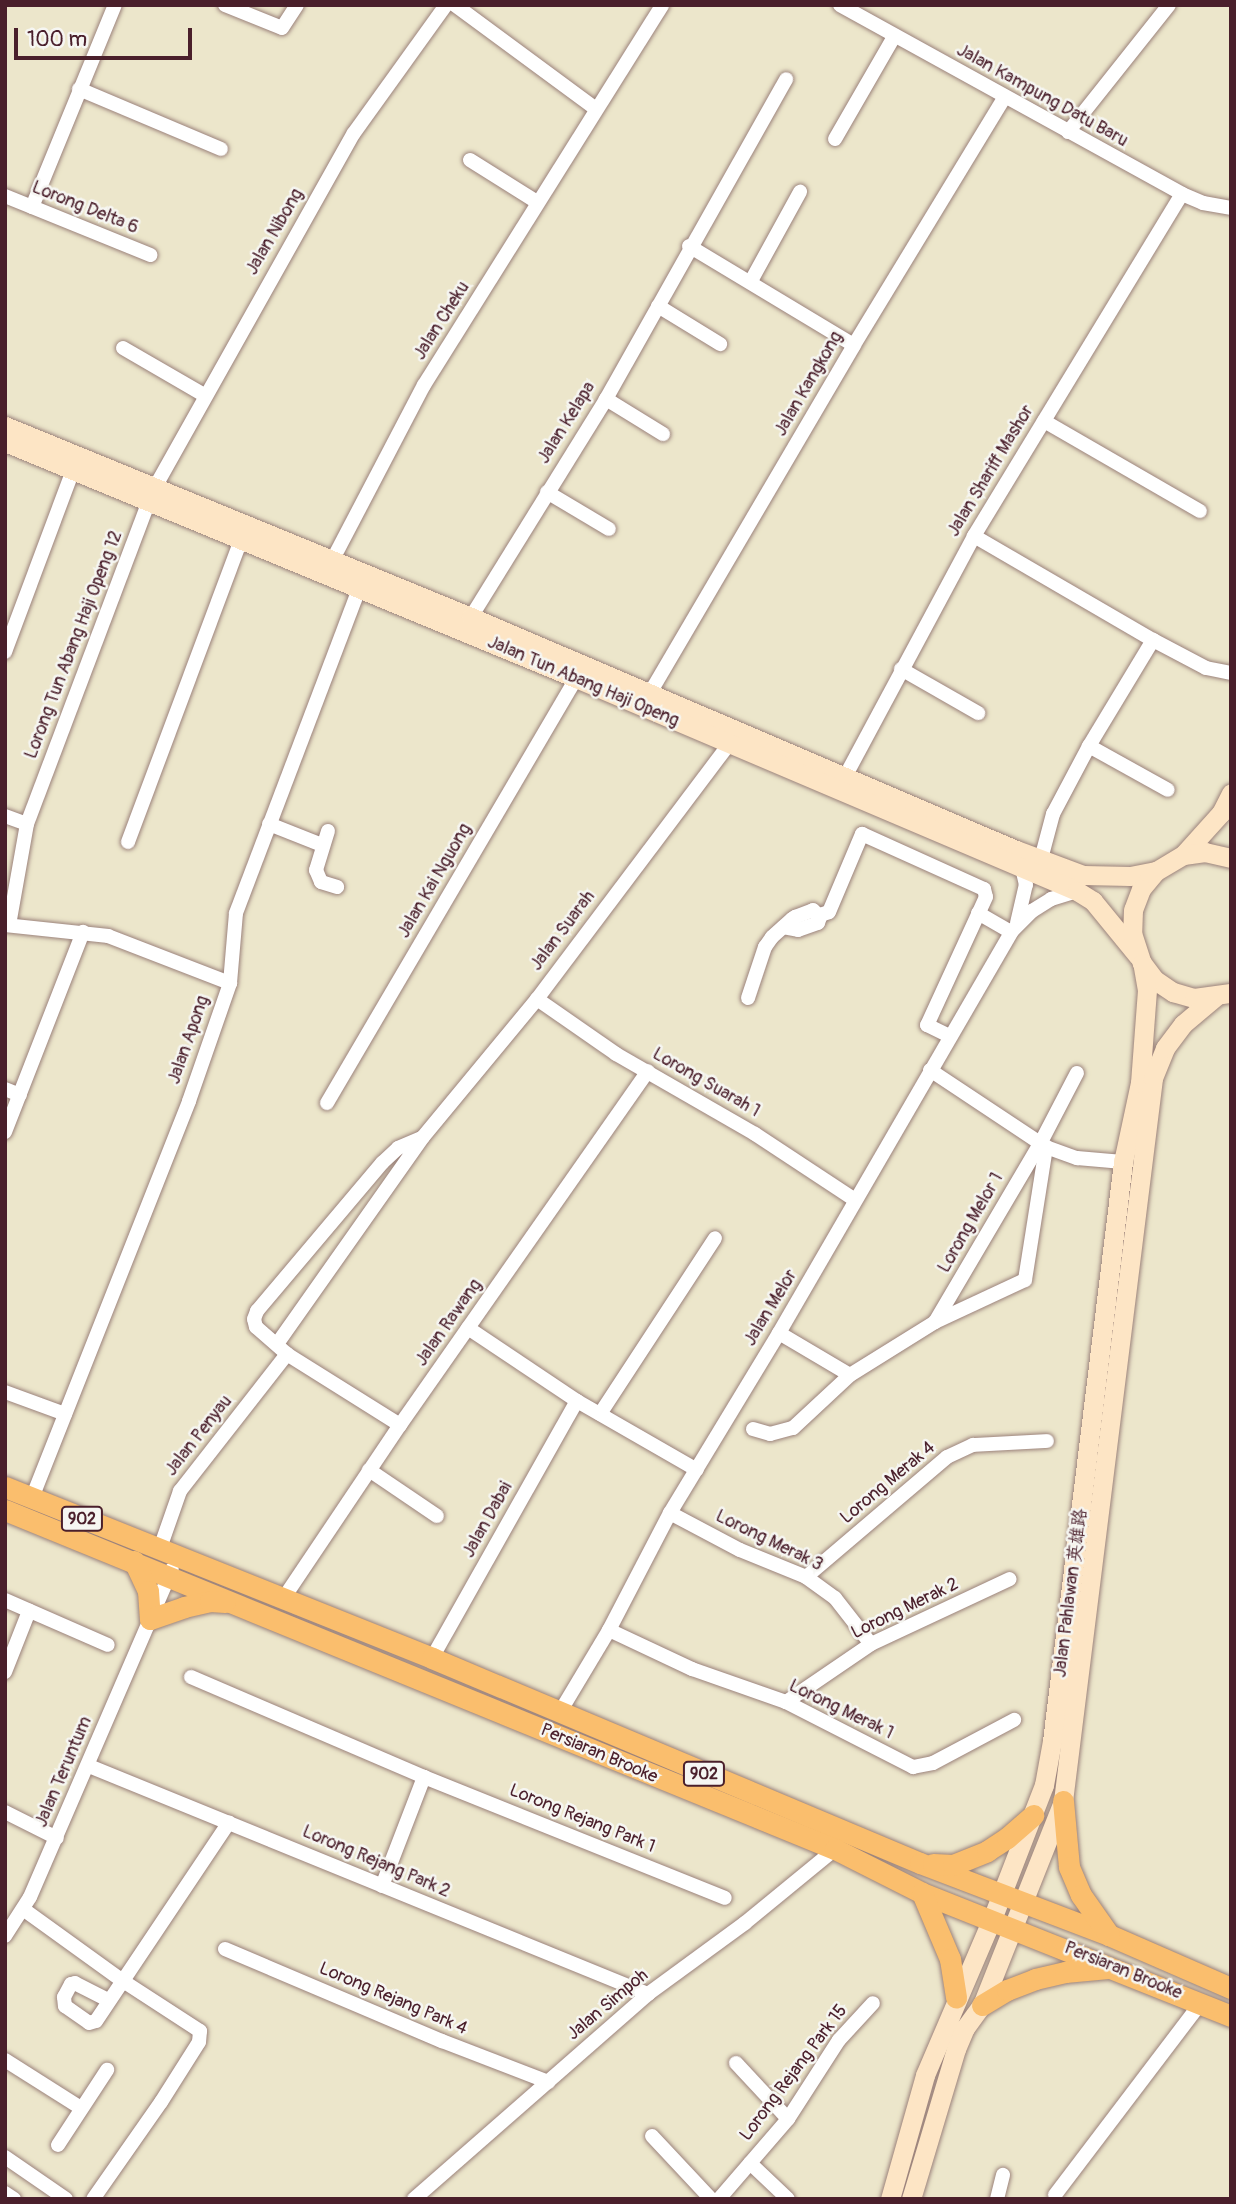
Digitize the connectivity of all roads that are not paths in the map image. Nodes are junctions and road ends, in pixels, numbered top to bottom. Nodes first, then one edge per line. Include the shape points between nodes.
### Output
1 (115, 5) edge
2 (225, 5) edge
3 (446, 5) edge
4 (455, 5) edge
5 (662, 5) edge
6 (840, 5) edge
7 (1169, 5) edge
8 (293, 6) edge
9 (894, 37) junction
10 (786, 79) dead end
11 (79, 89) junction
12 (1005, 97) junction
13 (596, 109) junction
14 (1068, 132) junction
15 (835, 139) dead end
16 (221, 149) dead end
17 (470, 160) dead end
18 (800, 192) dead end
19 (1182, 194) junction
20 (5, 196) edge
21 (537, 202) junction
22 (32, 207) junction
23 (1231, 208) edge
24 (689, 246) junction
25 (150, 255) dead end
26 (751, 282) junction
27 (658, 306) junction
28 (720, 344) dead end
29 (854, 345) junction
30 (123, 348) dead end
31 (204, 395) junction
32 (606, 398) junction
33 (1044, 421) junction
34 (5, 426) edge
35 (663, 434) dead end
36 (5, 442) edge
37 (73, 470) junction
38 (547, 492) junction
39 (151, 496) junction
40 (1200, 510) dead end
41 (609, 529) dead end
42 (974, 536) junction
43 (242, 540) junction
44 (333, 559) junction
45 (359, 589) junction
46 (471, 617) junction
47 (1153, 640) junction
48 (5, 652) edge
49 (901, 669) junction
50 (1231, 673) edge
51 (576, 678) junction
52 (650, 693) junction
53 (978, 713) dead end
54 (729, 744) junction
55 (1089, 746) junction
56 (846, 775) junction
57 (1168, 790) dead end
58 (1231, 793) edge
59 (5, 816) edge
60 (27, 824) junction
61 (269, 824) junction
62 (328, 831) dead end
63 (128, 842) dead end
64 (322, 845) junction
65 (1183, 855) junction
66 (1231, 858) edge
67 (1041, 859) junction
68 (1022, 868) junction
69 (1156, 871) junction
70 (337, 887) dead end
71 (1077, 891) junction
72 (978, 913) junction
73 (7, 925) edge
74 (1014, 928) junction
75 (83, 932) junction
76 (1140, 960) junction
77 (230, 983) junction
78 (1227, 994) edge
79 (748, 998) dead end
80 (537, 999) junction
81 (950, 1036) junction
82 (930, 1070) junction
83 (648, 1071) junction
84 (1077, 1073) dead end
85 (5, 1089) edge
86 (20, 1094) junction
87 (327, 1103) dead end
88 (5, 1132) edge
89 (423, 1137) junction
90 (1043, 1145) junction
91 (1124, 1162) junction
92 (855, 1200) junction
93 (715, 1238) dead end
94 (935, 1322) junction
95 (468, 1328) junction
96 (779, 1333) junction
97 (282, 1349) junction
98 (850, 1375) junction
99 (5, 1392) edge
100 (578, 1401) junction
101 (65, 1414) junction
102 (600, 1414) junction
103 (400, 1425) junction
104 (753, 1429) dead end
105 (1047, 1441) dead end
106 (369, 1470) junction
107 (697, 1470) junction
108 (5, 1487) edge
109 (32, 1498) junction
110 (5, 1510) edge
111 (670, 1513) junction
112 (437, 1516) dead end
113 (134, 1561) junction
114 (168, 1562) junction
115 (806, 1577) junction
116 (1010, 1579) dead end
117 (284, 1599) junction
118 (5, 1600) edge
119 (230, 1602) junction
120 (29, 1611) junction
121 (150, 1619) junction
122 (609, 1630) junction
123 (871, 1644) junction
124 (108, 1645) dead end
125 (432, 1658) junction
126 (5, 1672) edge
127 (191, 1676) dead end
128 (786, 1702) junction
129 (560, 1712) junction
130 (1014, 1720) dead end
131 (89, 1766) junction
132 (424, 1777) junction
133 (1063, 1801) junction
134 (5, 1812) edge
135 (1033, 1815) junction
136 (229, 1822) junction
137 (57, 1838) junction
138 (835, 1849) junction
139 (920, 1863) junction
140 (382, 1886) junction
141 (922, 1893) junction
142 (1002, 1895) junction
143 (725, 1898) dead end
144 (1024, 1902) junction
145 (23, 1909) junction
146 (992, 1919) junction
147 (1014, 1927) junction
148 (1109, 1935) junction
149 (5, 1936) edge
150 (225, 1949) dead end
151 (1114, 1967) junction
152 (123, 1981) junction
153 (1231, 1988) edge
154 (648, 1994) junction
155 (956, 1998) junction
156 (108, 2000) dead end
157 (873, 2003) dead end
158 (1201, 2003) junction
159 (982, 2005) junction
160 (1231, 2016) edge
161 (5, 2060) edge
162 (736, 2063) dead end
163 (107, 2070) dead end
164 (548, 2082) junction
165 (81, 2108) junction
166 (788, 2119) junction
167 (652, 2136) dead end
168 (58, 2145) dead end
169 (5, 2157) edge
170 (750, 2163) junction
171 (1003, 2175) dead end
172 (5, 2193) edge
173 (1055, 2195) dead end
174 (14, 2199) edge
175 (66, 2199) edge
176 (93, 2199) edge
177 (414, 2199) edge
178 (711, 2199) edge
179 (719, 2199) edge
180 (788, 2199) edge
181 (890, 2199) edge
182 (911, 2199) edge
183 (997, 2199) edge

1 - 11 street
2 - 8 street via 282,28
3 - 31 street, Jalan Nibong via 354,133
4 - 13 street
5 - 13 street, Jalan Cheku
6 - 9 street, Jalan Kampung Datu Baru
7 - 14 street
9 - 12 street, Jalan Kampung Datu Baru
9 - 15 street
10 - 24 street, Jalan Kelapa
11 - 16 street
11 - 22 street
12 - 14 street, Jalan Kampung Datu Baru
12 - 29 street, Jalan Kangkong
13 - 21 street, Jalan Cheku
14 - 19 street, Jalan Kampung Datu Baru
17 - 21 street
18 - 26 street
19 - 23 street, Jalan Kampung Datu Baru
19 - 33 street, Jalan Shariff Mashor
20 - 22 street, Lorong Delta 6
21 - 44 street, Jalan Cheku via 425,385
22 - 25 street, Lorong Delta 6
24 - 26 street
24 - 27 street, Jalan Kelapa
26 - 29 street
27 - 28 street
27 - 32 street, Jalan Kelapa
29 - 52 street, Jalan Kangkong
30 - 31 street
31 - 39 street, Jalan Nibong
32 - 35 street
32 - 38 street, Jalan Kelapa
33 - 40 street
33 - 42 street, Jalan Shariff Mashor
34 - 39 main road, Jalan Tun Abang Haji Openg
36 - 37 main road, Jalan Tun Abang Haji Openg
37 - 39 main road, Jalan Tun Abang Haji Openg
37 - 48 street
38 - 41 street
38 - 46 street, Jalan Kelapa
39 - 43 main road, Jalan Tun Abang Haji Openg
39 - 44 main road, Jalan Tun Abang Haji Openg
39 - 60 street, Lorong Tun Abang Haji Openg 12
42 - 47 street
42 - 49 street, Jalan Shariff Mashor
43 - 45 main road, Jalan Tun Abang Haji Openg
43 - 63 street
44 - 46 main road, Jalan Tun Abang Haji Openg
45 - 51 main road, Jalan Tun Abang Haji Openg
45 - 61 street, Jalan Apong
46 - 52 main road, Jalan Tun Abang Haji Openg
47 - 50 street via 1206,668
47 - 55 street
49 - 53 street
49 - 56 street, Jalan Shariff Mashor
51 - 54 main road, Jalan Tun Abang Haji Openg
51 - 87 street, Jalan Kai Nguong
52 - 56 main road, Jalan Tun Abang Haji Openg
54 - 68 main road, Jalan Tun Abang Haji Openg
54 - 80 street, Jalan Suarah
55 - 57 street
55 - 67 street via 1053,814
56 - 67 main road, Jalan Tun Abang Haji Openg
58 - 65 main road via 1220,813
59 - 60 street
60 - 73 street, Lorong Tun Abang Haji Openg 12
61 - 64 street
61 - 77 street, Jalan Apong via 236,914
62 - 64 street
64 - 70 street via 318,878
65 - 66 main road via 1205,852
65 - 69 main road
67 - 69 main road, Jalan Tun Abang Haji Openg via 1083,875 1130,876
68 - 71 main road, Jalan Tun Abang Haji Openg
68 - 74 street, Jalan Melor via 1026,885
69 - 76 main road, Jalan Pahlawan 英雄路 via 1141,889 1133,910 1132,933
71 - 74 street, Jalan Melor via 1051,899
71 - 76 main road, Jalan Tun Abang Haji Openg via 1093,901
72 - 74 street
72 - 79 street via 986,893 978,884 862,834 825,914 813,910 783,927 765,947
72 - 81 street via 926,1025
73 - 75 street
74 - 81 street, Jalan Melor
75 - 77 street via 108,936
75 - 86 street
76 - 78 main road, Jalan Tun Abang Haji Openg via 1155,980 1173,992 1194,998
76 - 91 main road, Jalan Pahlawan 英雄路 via 1147,990 1146,1026
77 - 101 street, Jalan Apong via 189,1101
78 - 133 main road, Jalan Pahlawan 英雄路 via 1183,1024 1165,1048 1153,1078
80 - 83 street, Lorong Suarah 1
80 - 89 street, Jalan Suarah
81 - 82 street, Jalan Melor
82 - 90 street
82 - 92 street, Jalan Melor
83 - 92 street, Lorong Suarah 1
83 - 95 street, Jalan Rawang
84 - 90 street, Lorong Melor 1
85 - 86 street
86 - 88 street
89 - 97 street, Jalan Suarah
89 - 97 street, Jalan Suarah via 398,1148 382,1163 257,1311 256,1327
90 - 91 street via 1077,1158
90 - 94 street, Lorong Melor 1
90 - 94 street, Lorong Melor 1 via 1025,1280
91 - 135 main road, Jalan Pahlawan 英雄路 via 1052,1741
92 - 96 street, Jalan Melor
93 - 102 street
94 - 98 street, Lorong Melor 1
95 - 100 street
95 - 103 street, Jalan Rawang
96 - 98 street
96 - 107 street, Jalan Melor
97 - 103 street, Jalan Suarah
97 - 114 street, Jalan Penyau via 180,1491
98 - 104 street, Lorong Melor 1 via 793,1429 770,1434
99 - 101 street
100 - 102 street
100 - 125 street, Jalan Dabai
101 - 109 street, Jalan Apong
102 - 107 street
103 - 106 street, Jalan Rawang
105 - 115 street, Lorong Merak 4 via 973,1445 947,1457
106 - 112 street
106 - 117 street, Jalan Rawang
107 - 111 street, Jalan Melor
108 - 109 main road, Persiaran Brooke / 902
109 - 114 main road, Persiaran Brooke / 902
110 - 113 main road, Persiaran Brooke / 902
111 - 115 street, Lorong Merak 3 via 740,1550
111 - 122 street, Jalan Melor
113 - 114 main road, Persiaran Brooke / 902
113 - 121 main road via 148,1591
114 - 117 main road, Persiaran Brooke / 902
114 - 119 main road, Persiaran Brooke / 902
114 - 121 street, Jalan Penyau
115 - 123 street, Lorong Merak 3 via 835,1598
116 - 123 street, Lorong Merak 2
117 - 125 main road, Persiaran Brooke / 902
118 - 120 street
119 - 121 main road via 210,1601
119 - 138 main road, Persiaran Brooke / 902
120 - 124 street
120 - 126 street
121 - 131 street, Jalan Teruntum
122 - 128 street, Lorong Merak 1 via 701,1673
122 - 129 street, Jalan Melor
123 - 128 street, Lorong Merak 2
125 - 129 main road, Persiaran Brooke / 902
127 - 132 street, Lorong Rejang Park 1
128 - 130 street, Lorong Merak 1 via 913,1767 933,1763
129 - 139 main road, Persiaran Brooke / 902
131 - 136 street, Lorong Rejang Park 2
131 - 137 street, Jalan Teruntum
132 - 140 street
132 - 143 street, Lorong Rejang Park 1
133 - 144 main road, Jalan Pahlawan 英雄路
133 - 148 main road via 1069,1867 1081,1895
134 - 137 street
135 - 139 main road via 1007,1838 968,1859 953,1865
135 - 142 main road, Jalan Pahlawan 英雄路
136 - 140 street, Lorong Rejang Park 2
136 - 152 street
137 - 145 street, Jalan Teruntum
138 - 141 main road, Persiaran Brooke / 902
138 - 154 street, Jalan Simpoh
139 - 142 main road, Persiaran Brooke / 902
140 - 154 street, Lorong Rejang Park 2
141 - 146 main road, Persiaran Brooke / 902
141 - 155 main road via 950,1959
142 - 144 main road, Persiaran Brooke / 902
142 - 146 main road, Jalan Pahlawan 英雄路
144 - 147 main road, Jalan Pahlawan 英雄路
144 - 148 main road, Persiaran Brooke / 902
145 - 149 street, Jalan Teruntum
145 - 152 street
146 - 147 main road, Persiaran Brooke / 902
146 - 155 main road, Jalan Pahlawan 英雄路
147 - 151 main road, Persiaran Brooke / 902
147 - 159 main road, Jalan Pahlawan 英雄路
148 - 153 main road, Persiaran Brooke / 902
150 - 164 street, Lorong Rejang Park 4
151 - 158 main road, Persiaran Brooke / 902
151 - 159 main road via 1035,1979
152 - 156 street
152 - 176 street via 198,2029 201,2038
154 - 164 street, Jalan Simpoh
155 - 181 main road, Jalan Pahlawan 英雄路 via 925,2075
157 - 166 street, Lorong Rejang Park 15 via 839,2040
158 - 160 main road, Persiaran Brooke / 902
158 - 173 street
159 - 182 main road, Jalan Pahlawan 英雄路 via 956,2049
161 - 165 street
162 - 166 street
163 - 165 street
164 - 177 street, Jalan Simpoh
165 - 168 street
166 - 170 street, Lorong Rejang Park 15
167 - 178 street
169 - 175 street
170 - 179 street, Lorong Rejang Park 15
170 - 180 street
171 - 183 street
172 - 174 street

